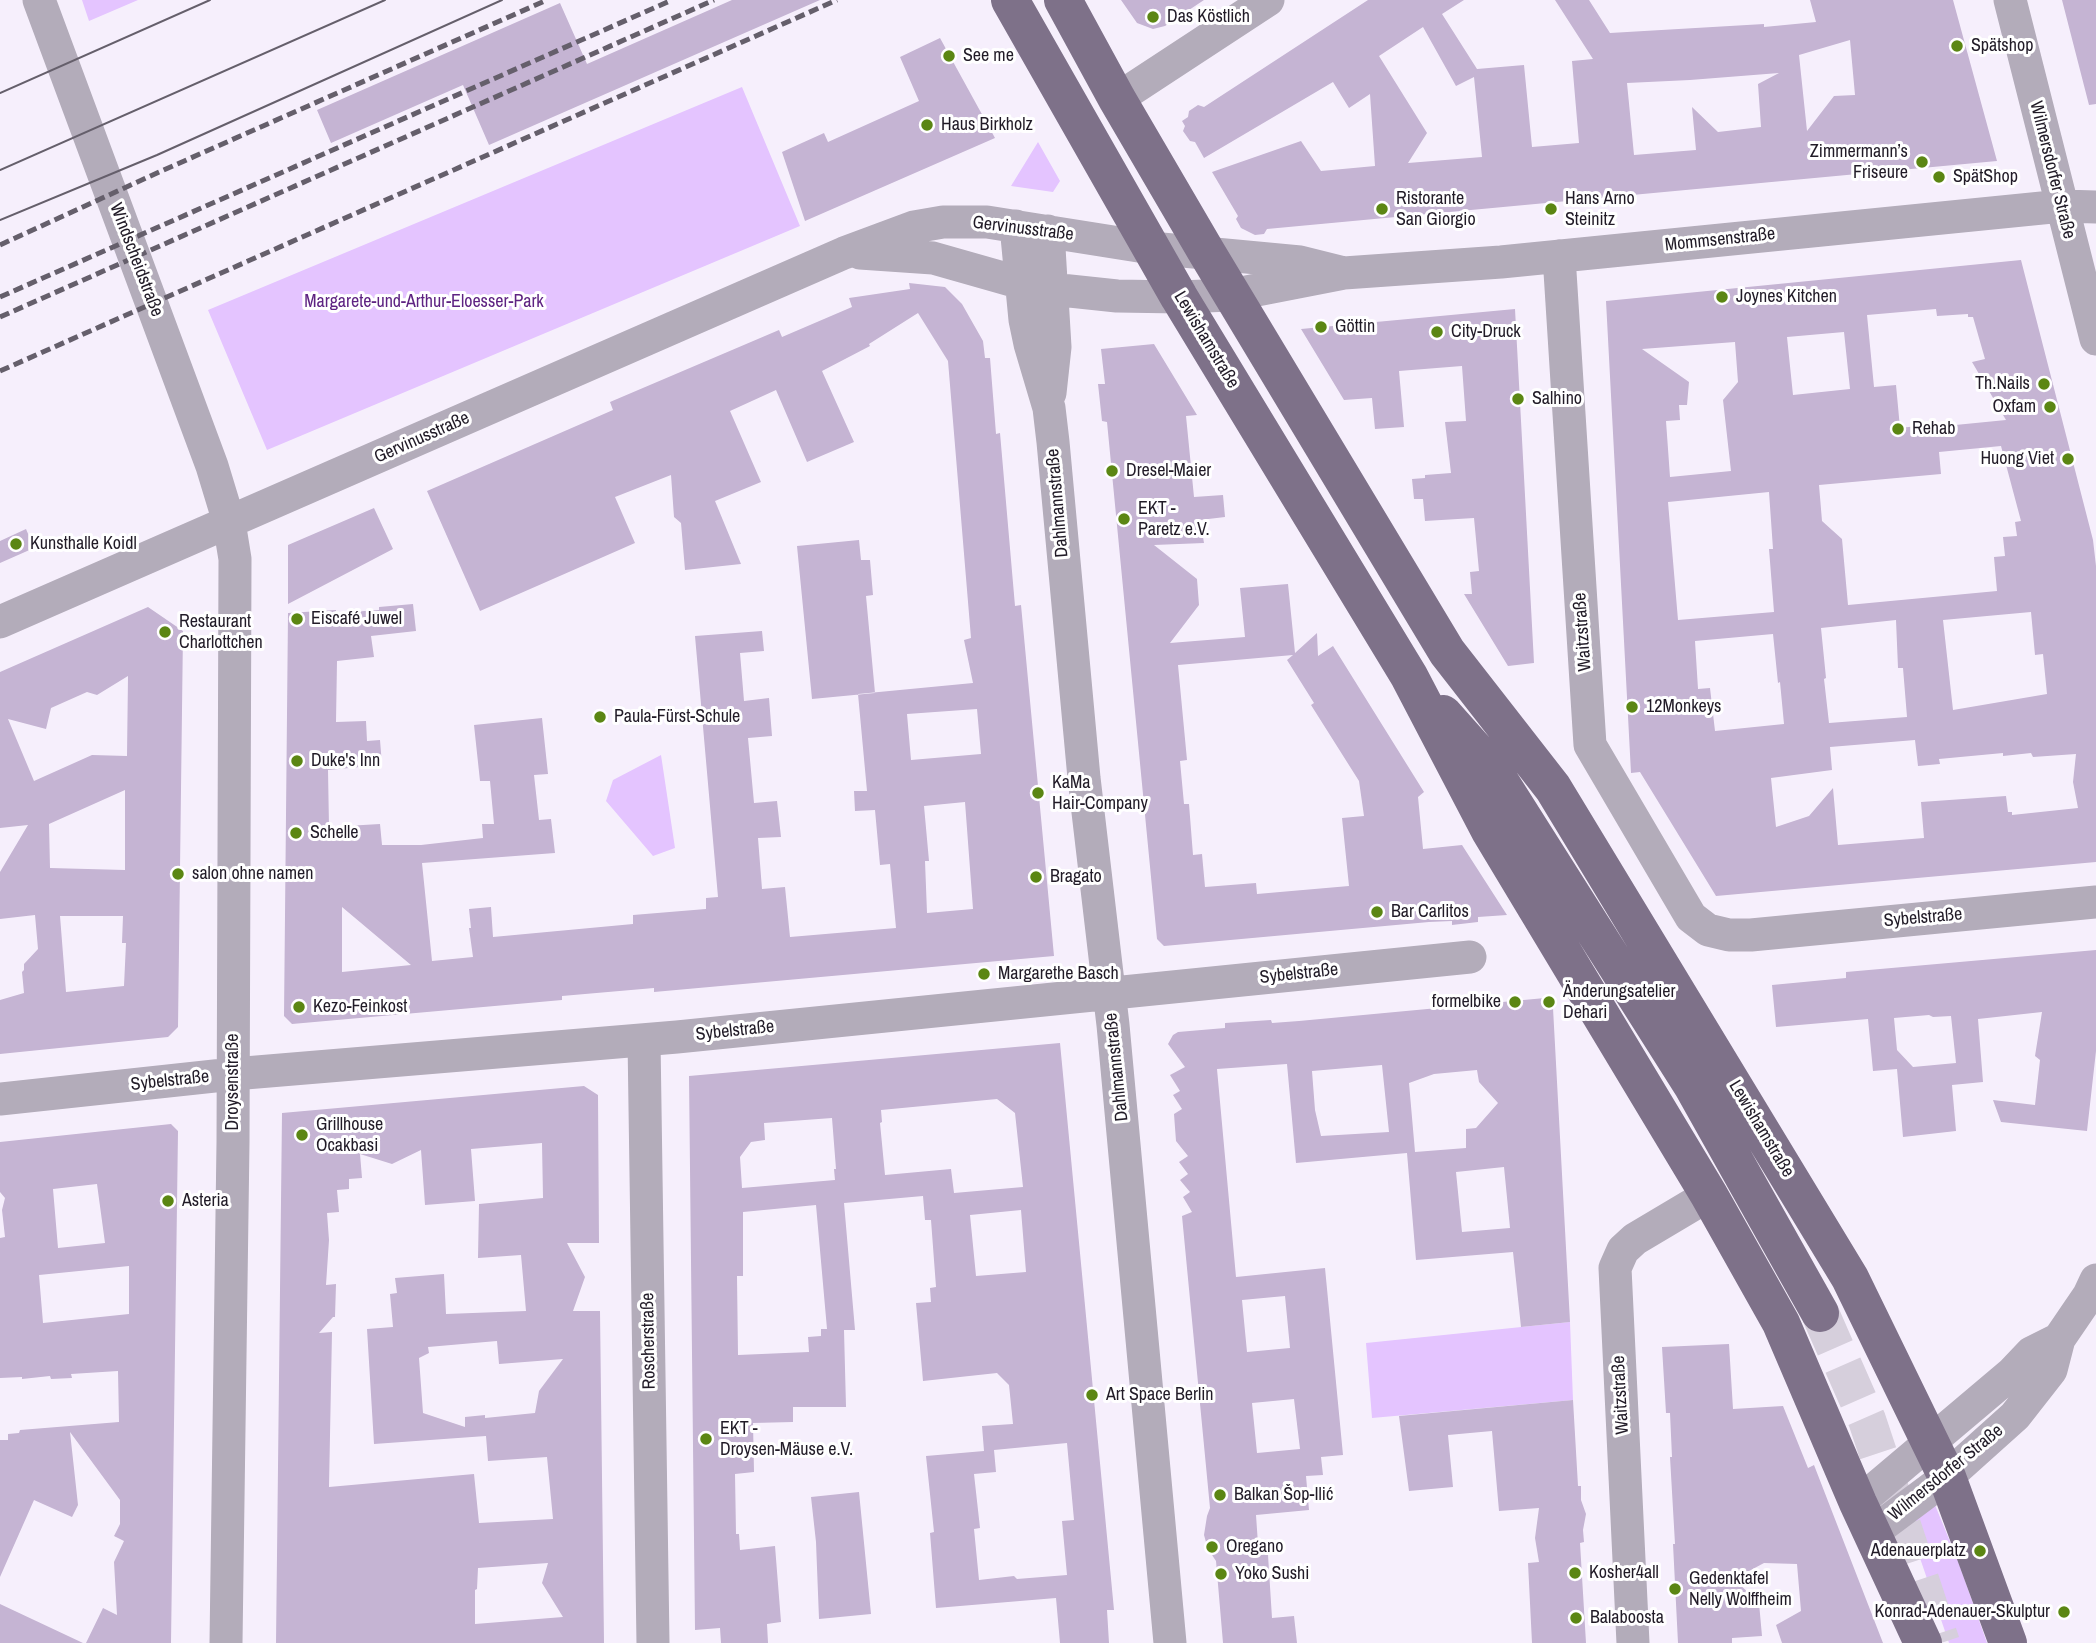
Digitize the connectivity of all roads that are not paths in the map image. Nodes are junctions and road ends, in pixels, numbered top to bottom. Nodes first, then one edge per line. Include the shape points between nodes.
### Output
1 (39, 0) edge
2 (1010, 0) edge
3 (1063, 0) edge
4 (1268, 0) edge
5 (2010, 0) edge
6 (1117, 99) junction
7 (2062, 206) junction
8 (2096, 207) edge
9 (1032, 229) junction
10 (1151, 248) junction
11 (844, 253) junction
12 (1207, 253) junction
13 (1559, 256) junction
14 (1344, 273) junction
15 (1036, 286) junction
16 (1231, 295) junction
17 (1180, 297) junction
18 (2096, 339) edge
19 (229, 522) junction
20 (0, 622) edge
21 (1447, 652) junction
22 (1409, 676) junction
23 (1492, 769) junction
24 (2096, 902) edge
25 (1751, 935) joint
26 (1470, 957) dead end
27 (1109, 993) junction
28 (644, 1040) junction
29 (233, 1074) junction
30 (0, 1099) edge
31 (1709, 1195) junction
32 (2096, 1280) edge
33 (1820, 1313) tunnel mouth
34 (2059, 1339) junction
35 (1931, 1443) junction
36 (1947, 1477) junction
37 (1865, 1518) junction
38 (226, 1643) edge
39 (653, 1643) edge
40 (1170, 1643) edge
41 (1633, 1643) edge
42 (1923, 1643) edge
43 (2008, 1643) edge

1 - 19 street, Windscheidstraße
2 - 10 main road, Lewishamstraße
3 - 6 main road, Lewishamstraße
4 - 6 street
5 - 7 street, Wilmersdorfer Straße
6 - 12 main road, Lewishamstraße
7 - 8 street, Mommsenstraße
7 - 13 street, Mommsenstraße
7 - 18 street, Wilmersdorfer Straße
9 - 10 street, Gervinusstraße
9 - 11 street, Gervinusstraße via 943,222 914,227
9 - 15 street, Dahlmannstraße
10 - 12 street, Gervinusstraße
10 - 17 main road, Lewishamstraße
11 - 15 street, Gervinusstraße via 933,258
11 - 19 street, Gervinusstraße
12 - 14 street, Mommsenstraße via 1300,262
12 - 16 main road, Lewishamstraße
13 - 14 street, Mommsenstraße
13 - 25 street, Waitzstraße via 1590,744 1691,917 1707,930
14 - 16 street, Mommsenstraße
15 - 17 street, Gervinusstraße via 1117,296
15 - 27 street, Dahlmannstraße via 1030,344 1049,408
16 - 17 street, Mommsenstraße
16 - 21 main road, Lewishamstraße
17 - 22 main road, Lewishamstraße
19 - 20 street, Gervinusstraße
19 - 29 street, Droysenstraße via 235,559
21 - 23 main road, Lewishamstraße
21 - 35 main road, Lewishamstraße via 1553,788 1850,1278
22 - 23 main road, Lewishamstraße
22 - 31 main road, Lewishamstraße via 1490,831
23 - 33 main road, Lewishamstraße via 1692,1085
24 - 25 street, Sybelstraße
26 - 27 street, Sybelstraße
27 - 28 street, Sybelstraße
27 - 40 street, Dahlmannstraße
28 - 29 street, Sybelstraße
28 - 39 street, Roscherstraße
29 - 30 street, Sybelstraße
29 - 38 street, Droysenstraße
31 - 37 main road, Lewishamstraße via 1781,1323
31 - 41 street, Waitzstraße via 1635,1239 1623,1250 1615,1268
32 - 34 street, Wilmersdorfer Straße
34 - 35 street, Wilmersdorfer Straße via 2031,1353
34 - 36 street, Wilmersdorfer Straße via 2050,1370 2015,1416
35 - 36 main road, Lewishamstraße
35 - 37 street, Wilmersdorfer Straße
36 - 37 street, Wilmersdorfer Straße
36 - 43 main road, Lewishamstraße
37 - 42 main road, Lewishamstraße

